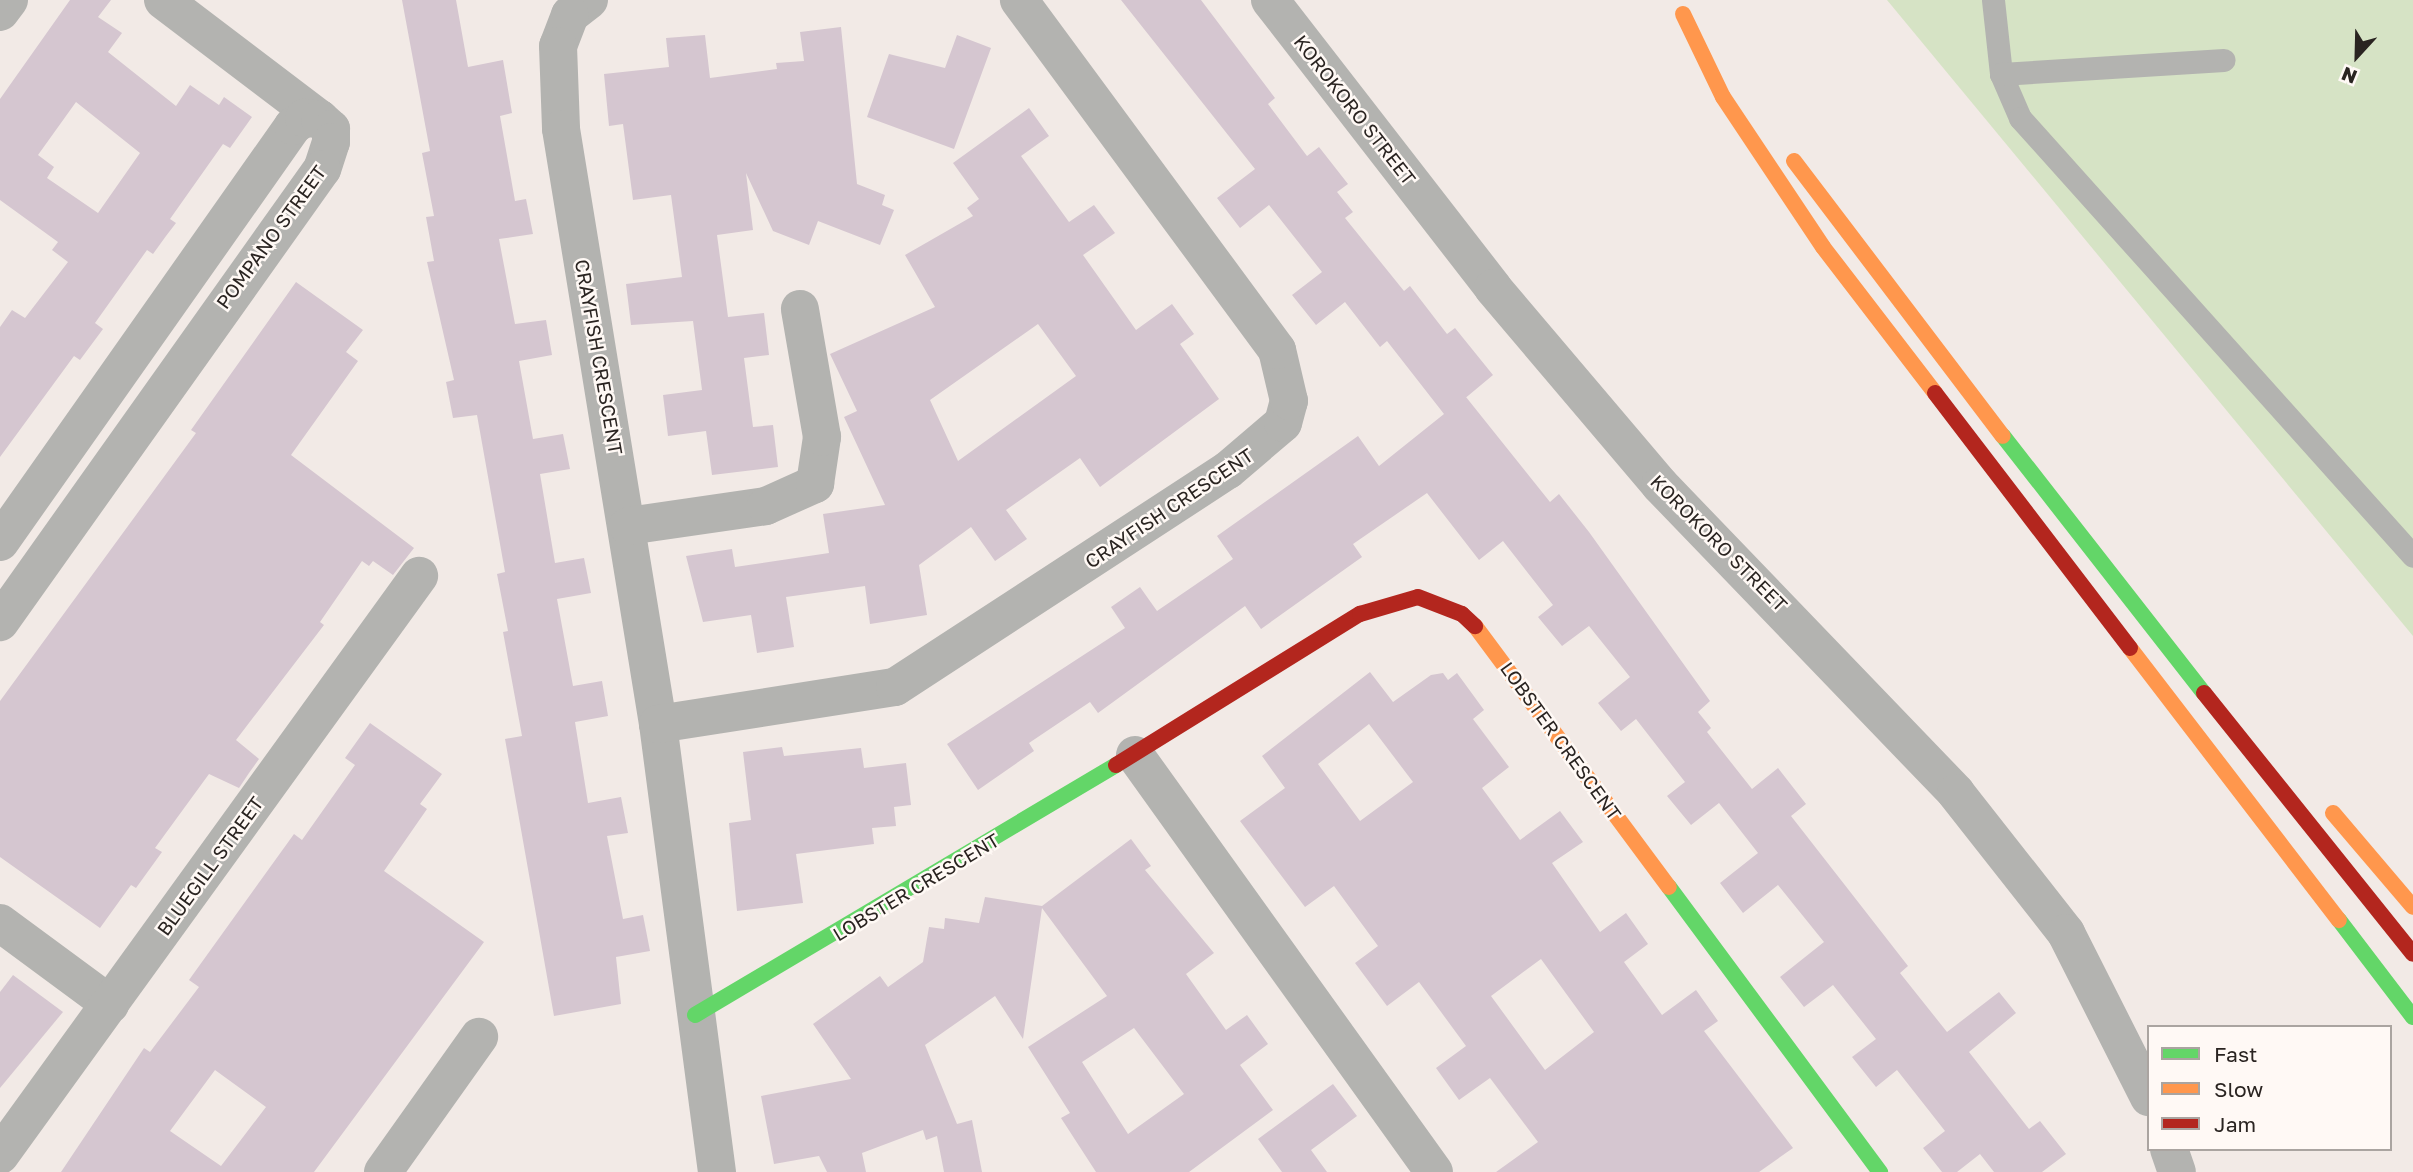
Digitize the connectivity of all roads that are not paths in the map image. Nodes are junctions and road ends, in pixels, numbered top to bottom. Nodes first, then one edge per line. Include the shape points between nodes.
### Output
1 (9, 0) edge
2 (163, 0) edge
3 (589, 0) edge
4 (1020, 0) edge
5 (1270, 0) edge
6 (1672, 0) edge
7 (1993, 0) edge
8 (0, 12) edge
9 (1683, 14) junction
10 (2224, 60) dead end
11 (2001, 74) junction
12 (1750, 102) dead end
13 (320, 119) junction
14 (1783, 146) dead end
15 (218, 229) junction
16 (257, 256) junction
17 (800, 309) dead end
18 (69, 442) junction
19 (106, 471) junction
20 (628, 526) junction
21 (2083, 541) junction
22 (0, 542) edge
23 (2413, 556) edge
24 (419, 576) dead end
25 (0, 622) edge
26 (2219, 680) dead end
27 (657, 724) junction
28 (1135, 755) junction
29 (2324, 803) dead end
30 (2413, 907) edge
31 (0, 923) edge
32 (2413, 954) edge
33 (110, 1004) junction
34 (695, 1015) junction
35 (2413, 1017) edge
36 (478, 1037) dead end
37 (2147, 1093) edge
38 (2170, 1151) edge
39 (0, 1155) edge
40 (383, 1172) edge
41 (717, 1172) edge
42 (1434, 1172) edge
43 (1880, 1172) edge
44 (2178, 1172) edge

1 - 8 street
2 - 13 street
3 - 20 street, CRAYFISH CRESCENT via 570,15 558,46 556,83
4 - 27 street, CRAYFISH CRESCENT via 1277,350 1289,401 1283,423 1228,470 895,687
5 - 37 street, KOROKORO STREET via 1493,288 1660,485 1965,803 2066,933
6 - 9 main road
7 - 11 lane
9 - 12 main road
9 - 35 main road via 1723,97 1823,247
10 - 11 lane
11 - 23 lane via 2020,118
13 - 15 street via 304,118 293,126
13 - 16 street, POMPANO STREET via 331,129 329,156
14 - 21 main road
15 - 16 street
15 - 18 street
16 - 19 street, POMPANO STREET
17 - 20 street via 822,437 815,484 766,506
18 - 19 street
18 - 22 street
19 - 25 street, POMPANO STREET
20 - 27 street, CRAYFISH CRESCENT
21 - 26 main road
21 - 32 main road
24 - 33 street, BLUEGILL STREET
27 - 34 street, CRAYFISH CRESCENT
28 - 34 main road, LOBSTER CRESCENT
28 - 42 street
28 - 43 main road, LOBSTER CRESCENT via 1383,603 1418,597 1462,614
29 - 30 main road
31 - 33 street
33 - 39 street, BLUEGILL STREET
34 - 41 street, CRAYFISH CRESCENT
36 - 40 street
38 - 44 street

